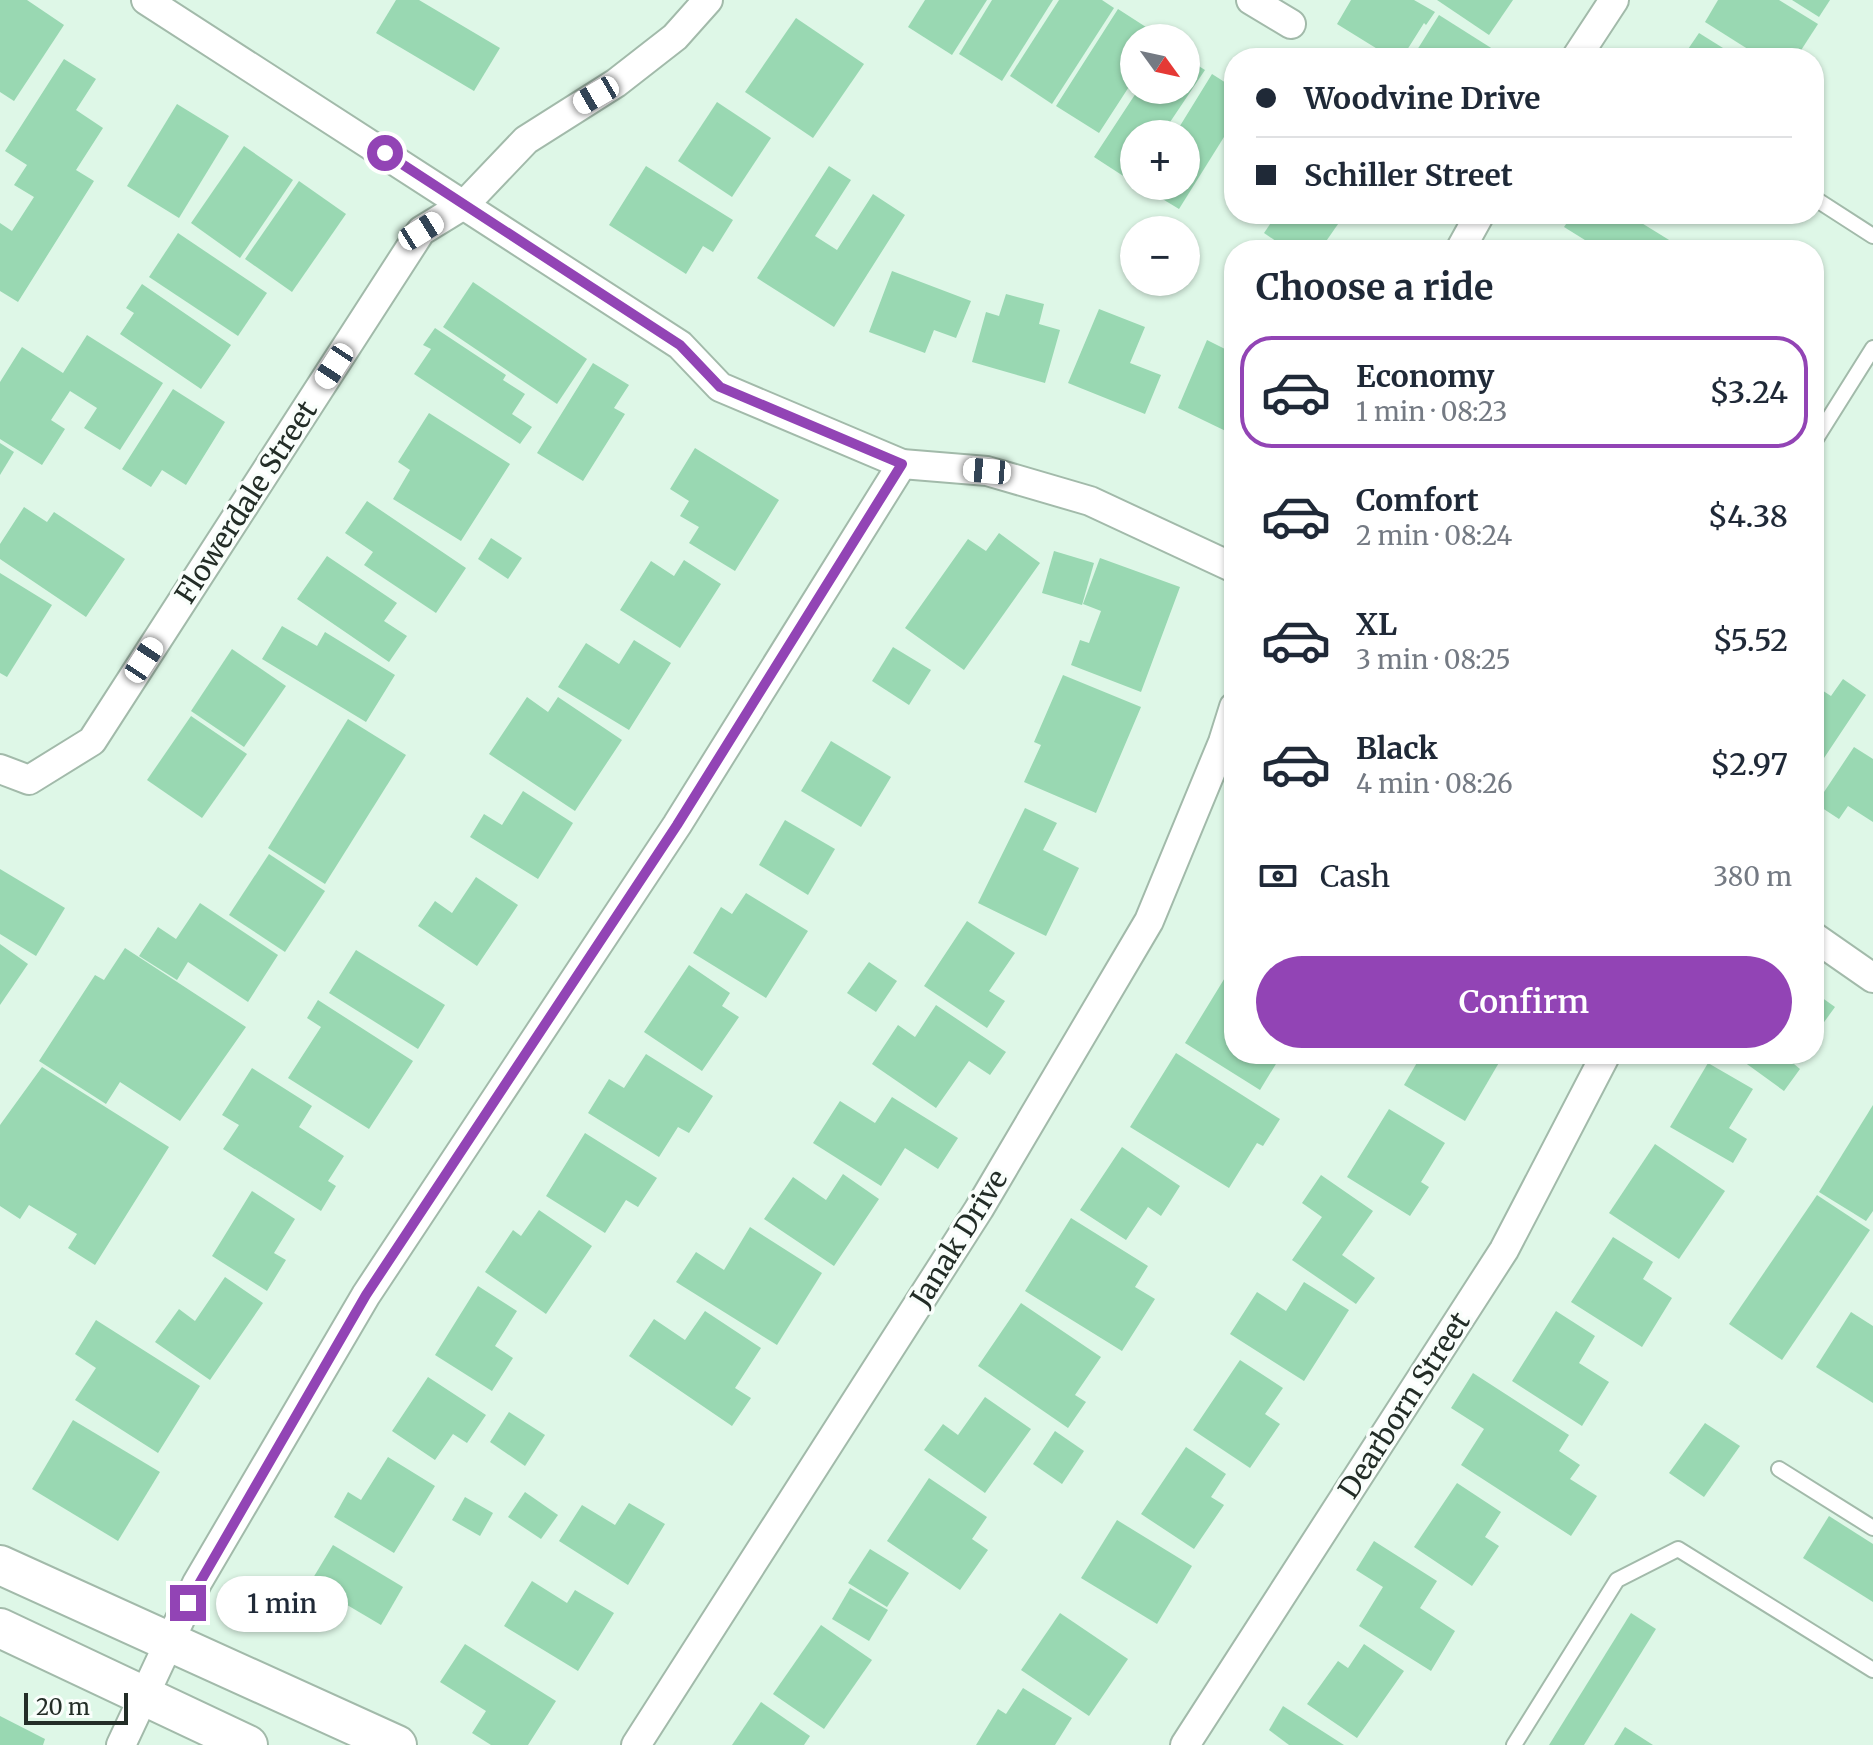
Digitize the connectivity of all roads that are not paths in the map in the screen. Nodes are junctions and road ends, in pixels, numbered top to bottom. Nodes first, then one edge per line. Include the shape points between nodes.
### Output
1 (146, 0) edge
2 (708, 0) edge
3 (1251, 0) edge
4 (1614, 0) edge
5 (1291, 24) dead end
6 (1583, 48) edge
7 (465, 204) junction
8 (1824, 204) edge
9 (1873, 236) edge
10 (1873, 348) edge
11 (1824, 426) edge
12 (902, 464) junction
13 (1224, 563) edge
14 (1224, 739) edge
15 (0, 769) edge
16 (1824, 944) edge
17 (1873, 978) edge
18 (1601, 1064) edge
19 (1779, 1469) dead end
20 (1873, 1528) edge
21 (0, 1565) edge
22 (0, 1628) edge
23 (169, 1642) junction
24 (1873, 1670) edge
25 (144, 1696) junction
26 (121, 1745) edge
27 (248, 1745) edge
28 (397, 1745) edge
29 (636, 1745) edge
30 (1185, 1745) edge
31 (1514, 1745) edge

1 - 7 street
2 - 7 street, Flowerdale Street via 675,37 616,83 526,140
3 - 5 street
4 - 6 street
7 - 12 street via 680,345 720,387
7 - 15 street, Flowerdale Street via 421,231 92,741 29,780
8 - 9 lane
10 - 11 lane
12 - 13 street via 987,471 1090,501
12 - 23 street via 677,825 366,1295 197,1583
14 - 29 street, Janak Drive via 1149,921 979,1209
16 - 17 street
18 - 30 street, Dearborn Street via 1504,1250
19 - 20 lane
21 - 23 main road
22 - 25 main road
23 - 25 street
23 - 28 main road
24 - 31 lane via 1678,1549 1617,1580
25 - 26 street
25 - 27 main road

